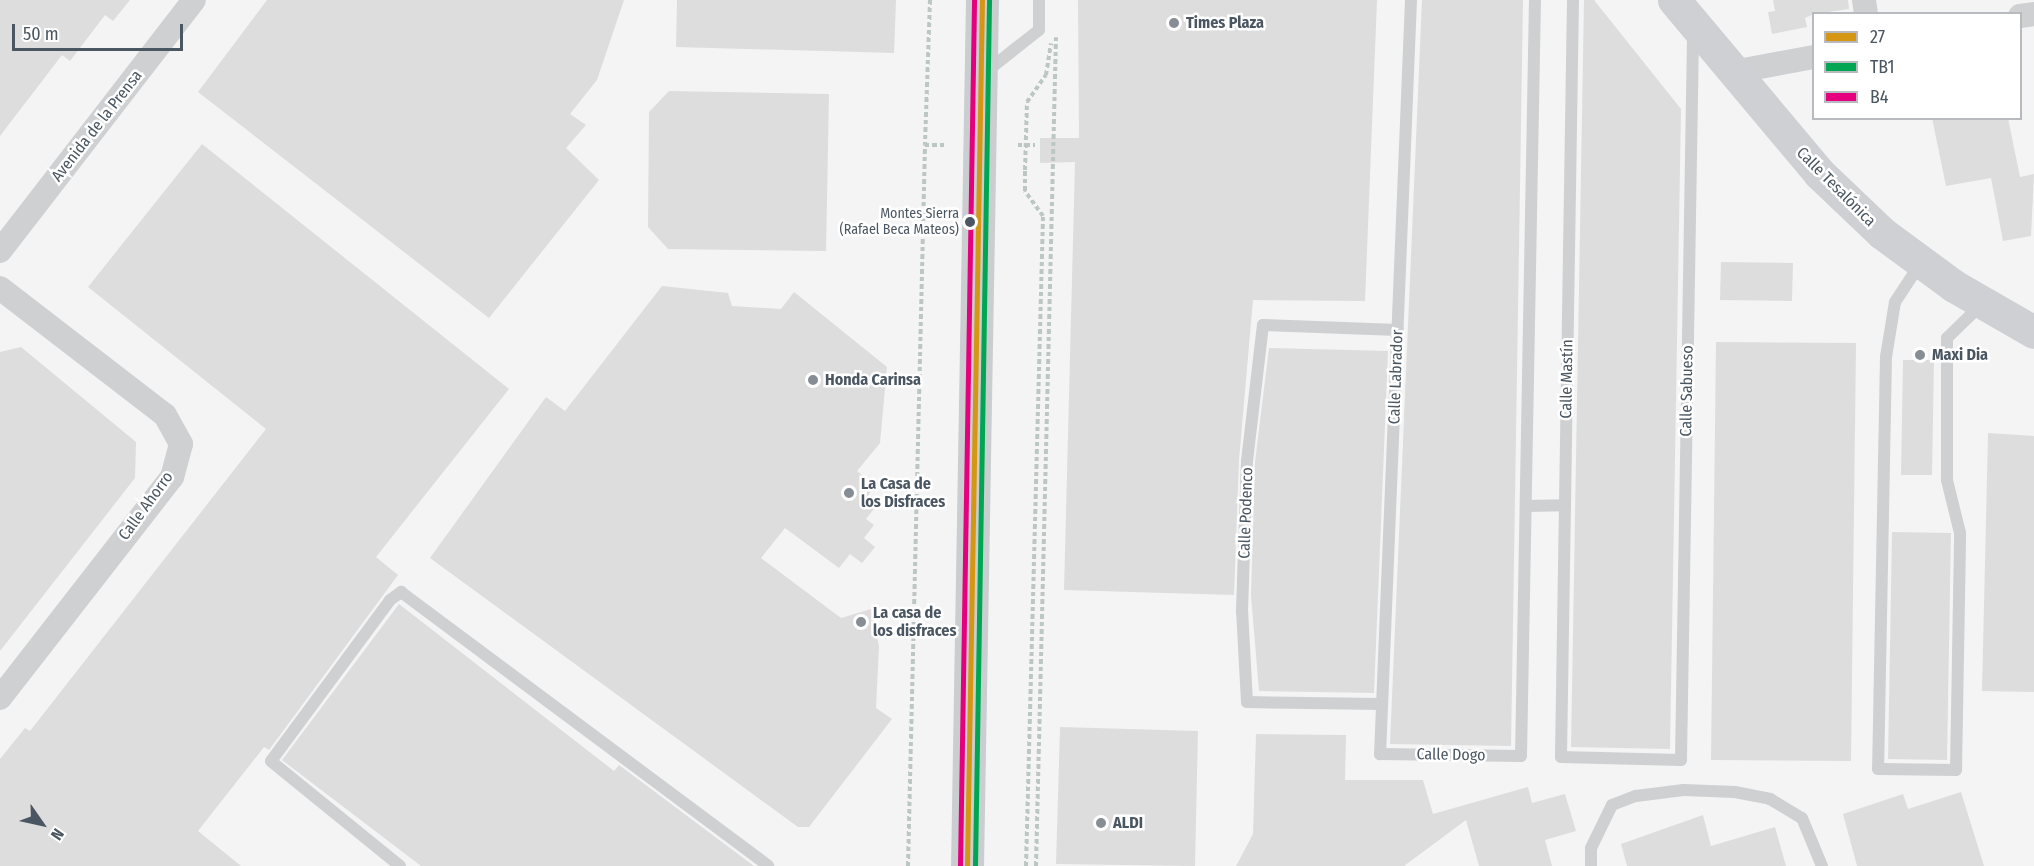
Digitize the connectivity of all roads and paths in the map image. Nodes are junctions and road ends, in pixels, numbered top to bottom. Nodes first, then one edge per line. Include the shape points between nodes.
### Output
1 (194, 0) edge
2 (930, 0) edge
3 (982, 0) edge
4 (1039, 0) edge
5 (1411, 0) edge
6 (1535, 0) edge
7 (1573, 0) edge
8 (1684, 12) edge
9 (1812, 57) edge
10 (1733, 72) junction
11 (981, 75) junction
12 (925, 145) junction
13 (945, 145) dead end
14 (1018, 145) dead end
15 (1026, 145) junction
16 (1035, 145) dead end
17 (1, 247) edge
18 (1921, 263) junction
19 (0, 288) edge
20 (1983, 304) junction
21 (1398, 330) junction
22 (2034, 332) edge
23 (1526, 506) junction
24 (1565, 506) junction
25 (0, 698) edge
26 (1382, 704) junction
27 (1380, 754) joint
28 (1561, 757) joint
29 (400, 866) edge
30 (768, 866) edge
31 (908, 866) edge
32 (967, 866) edge
33 (1026, 866) edge
34 (1036, 866) edge
35 (1591, 866) edge
36 (1822, 866) edge

1 - 17 street, Avenida de la Prensa
2 - 12 path
3 - 11 main road
4 - 11 lane via 1039,30
5 - 21 lane, Calle Labrador
6 - 23 lane
7 - 24 lane, Calle Mastín
8 - 10 street, Calle Tesalónica
8 - 28 lane, Calle Sabueso via 1681,760
9 - 10 street
10 - 18 street, Calle Tesalónica via 1819,173
11 - 32 main road
12 - 13 path
12 - 31 path
14 - 15 path
15 - 16 path
15 - 33 path via 1025,191 1043,216
15 - 34 path via 1027,102 1049,68 1053,33
18 - 20 street, Calle Tesalónica
18 - 20 lane via 1895,302 1886,357 1878,769 1956,770 1960,533 1947,480 1947,338
19 - 25 street, Calle Ahorro via 165,415 181,444 172,477
20 - 22 street, Calle Tesalónica
21 - 26 lane, Calle Labrador
21 - 26 lane, Calle Podenco via 1263,325 1247,461 1242,611 1247,702
23 - 24 lane
23 - 27 lane, Calle Dogo via 1521,756
24 - 28 lane, Calle Mastín
26 - 27 lane, Calle Labrador
29 - 30 lane via 271,761 390,600 401,592
35 - 36 lane via 1591,848 1600,821 1612,805 1636,796 1684,790 1735,792 1770,799 1802,818

